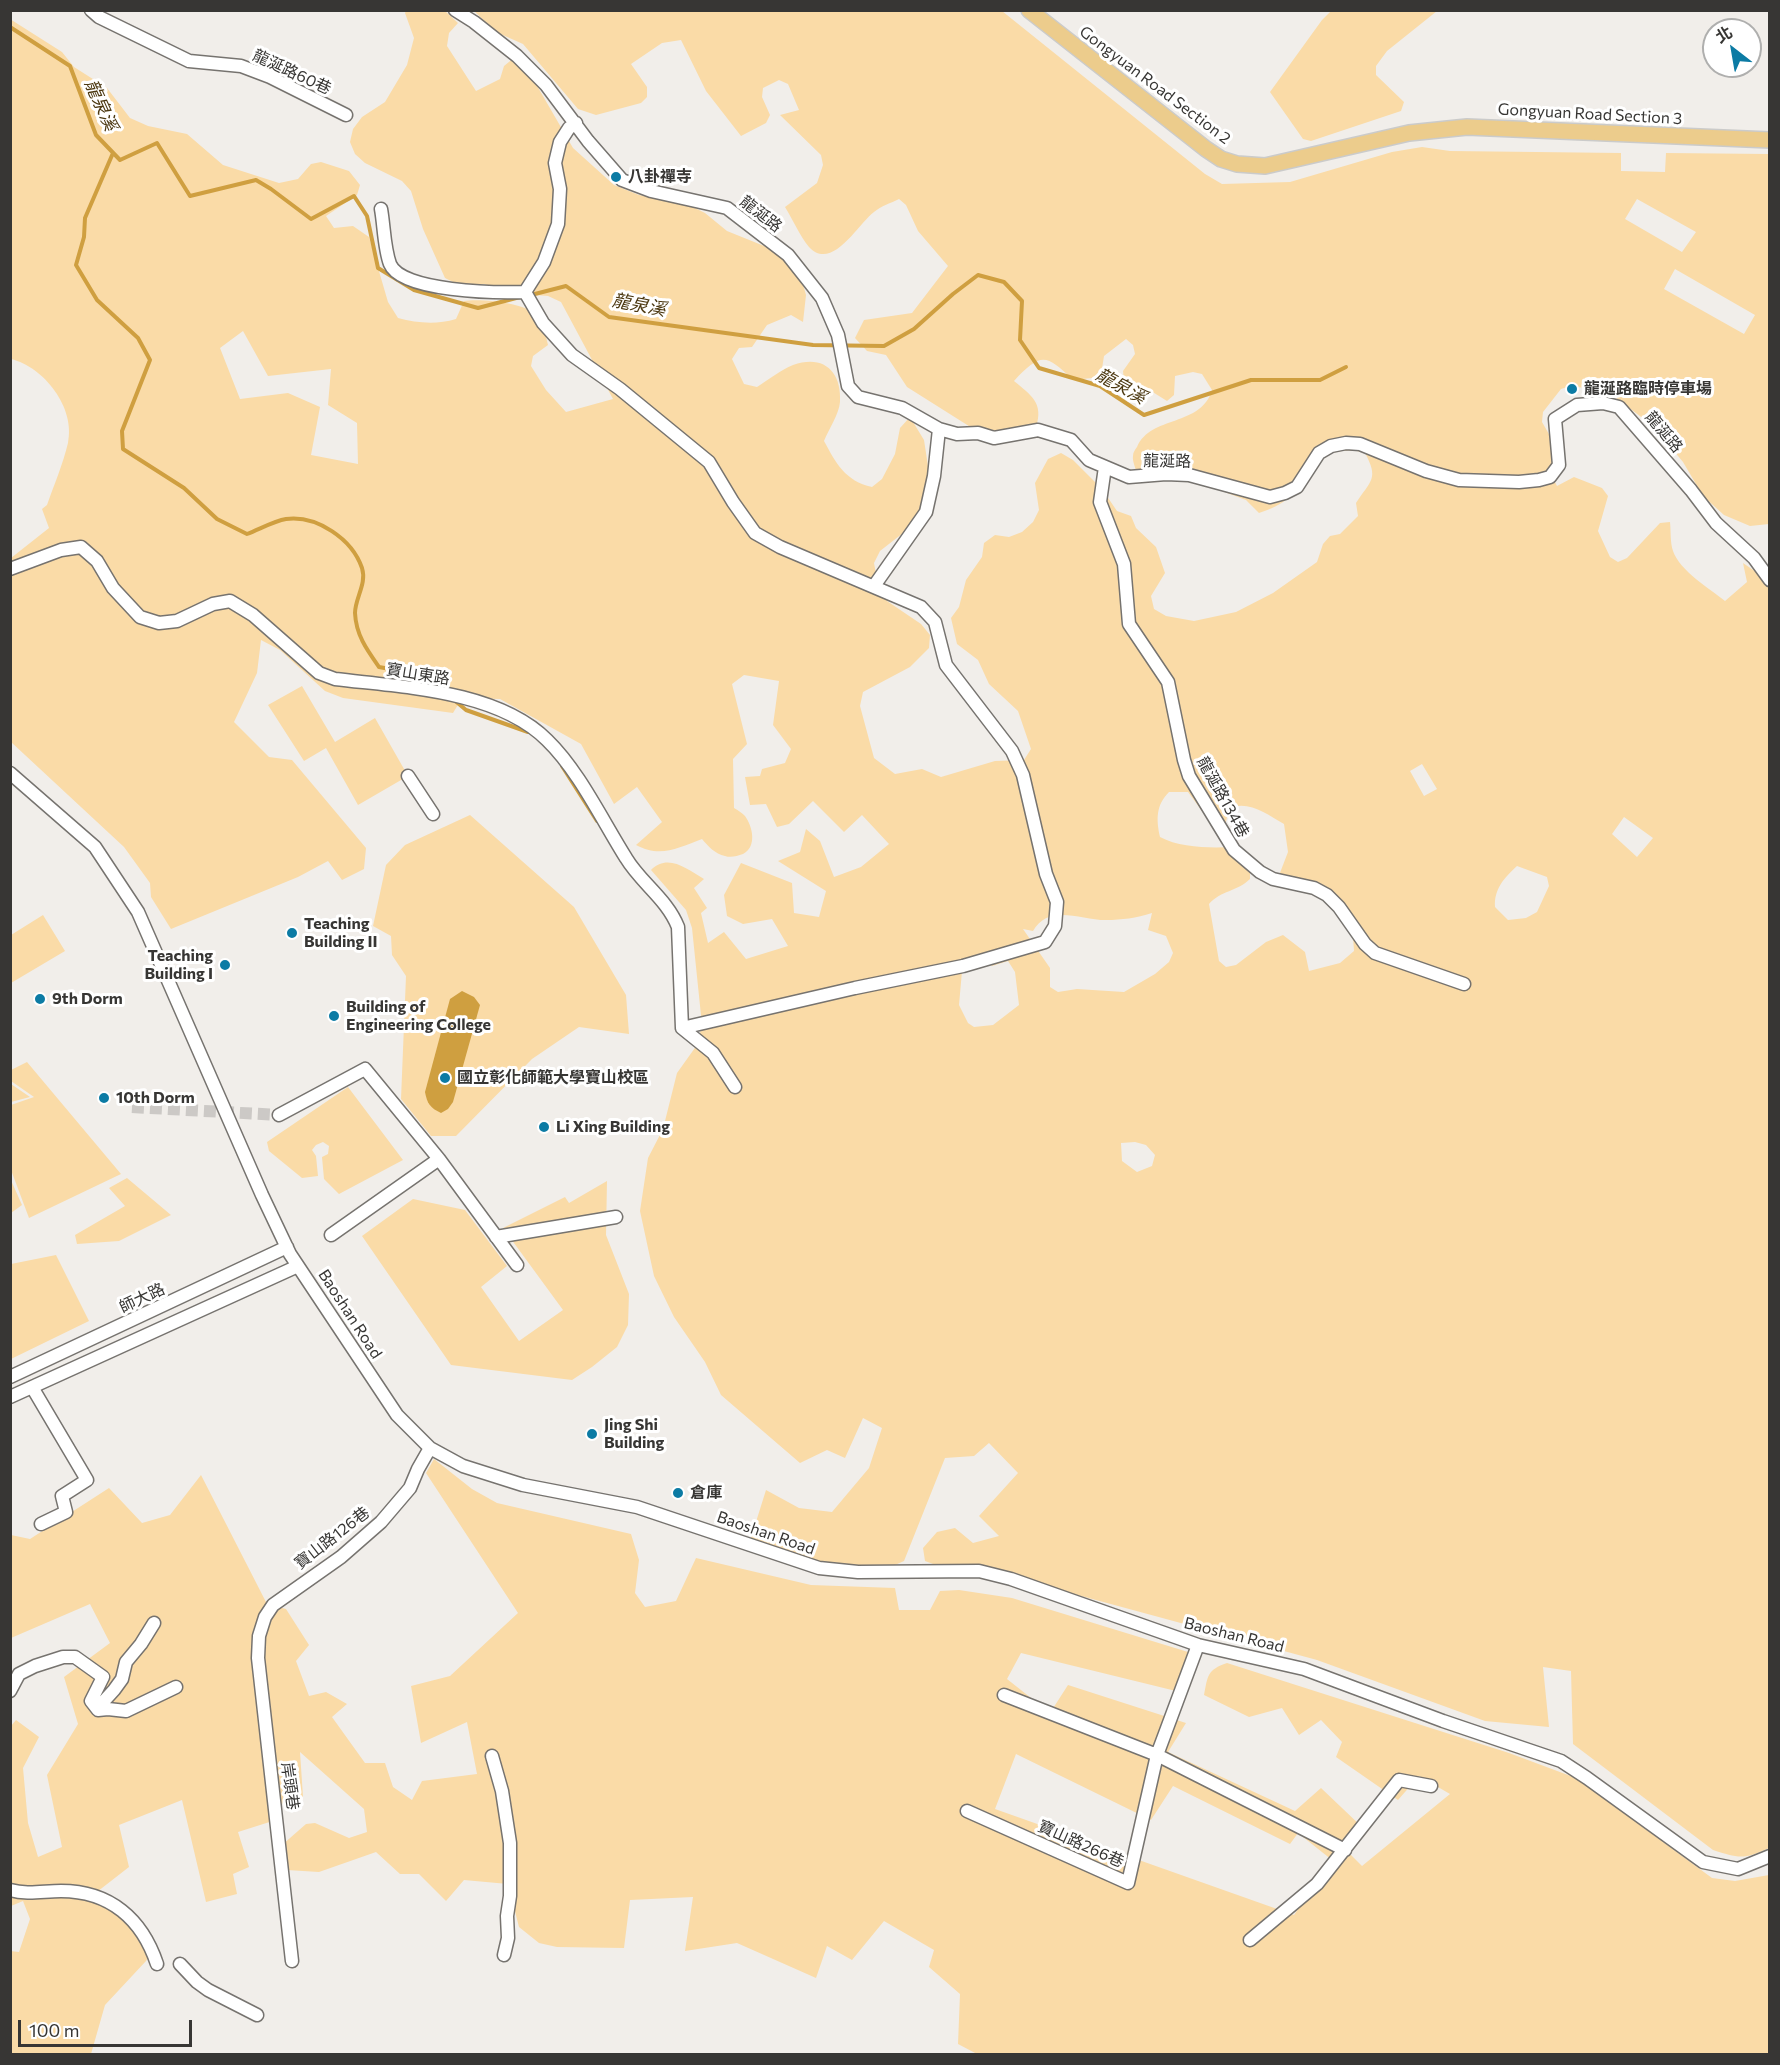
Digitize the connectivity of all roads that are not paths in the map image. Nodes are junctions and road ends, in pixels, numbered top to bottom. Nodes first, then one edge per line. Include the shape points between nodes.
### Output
1 (91, 10) edge
2 (455, 10) edge
3 (1029, 10) edge
4 (346, 116) dead end
5 (576, 123) junction
6 (1409, 133) joint
7 (1770, 140) edge
8 (381, 209) dead end
9 (525, 292) junction
10 (939, 429) junction
11 (1105, 467) junction
12 (10, 569) edge
13 (1770, 580) edge
14 (874, 586) junction
15 (10, 773) edge
16 (408, 776) dead end
17 (433, 814) dead end
18 (1464, 984) dead end
19 (682, 1028) junction
20 (735, 1087) dead end
21 (279, 1115) tunnel mouth
22 (439, 1159) junction
23 (616, 1217) dead end
24 (332, 1235) dead end
25 (496, 1238) junction
26 (287, 1247) junction
27 (516, 1265) dead end
28 (298, 1266) junction
29 (10, 1377) edge
30 (32, 1387) junction
31 (10, 1397) edge
32 (430, 1448) junction
33 (41, 1524) dead end
34 (265, 1617) joint
35 (154, 1623) dead end
36 (1198, 1645) junction
37 (176, 1687) dead end
38 (10, 1691) edge
39 (1004, 1695) dead end
40 (95, 1706) junction
41 (492, 1755) dead end
42 (1157, 1755) junction
43 (1431, 1786) dead end
44 (967, 1811) dead end
45 (1345, 1850) junction
46 (1770, 1856) edge
47 (10, 1890) edge
48 (1250, 1940) dead end
49 (504, 1955) dead end
50 (292, 1961) dead end
51 (157, 1964) dead end
52 (180, 1964) dead end
53 (257, 2015) dead end

1 - 4 street, 龍涎路60巷 via 189,61 241,66
2 - 5 street, 龍涎路 via 518,56
3 - 6 main road, Gongyuan Road Section 2 via 1221,159 1265,166
5 - 9 street via 561,142 555,163 560,189 558,224 544,262
5 - 10 street, 龍涎路 via 622,180 651,191 727,208 788,255 822,298 838,335 848,386 858,397 902,408
6 - 7 main road, Gongyuan Road Section 3 via 1467,127
8 - 9 street via 390,265 400,275 438,288
9 - 14 street via 543,323 572,355 709,462 755,533
10 - 11 street, 龍涎路 via 994,438 1038,430 1071,440 1089,460
10 - 14 street via 926,512
11 - 13 street, 龍涎路 via 1129,477 1189,475 1270,497 1297,487 1319,453 1346,443 1360,444 1459,480 1539,480 1550,477 1559,465 1555,419 1577,405 1603,403 1620,407 1716,523 1754,558
11 - 18 street, 龍涎路134巷 via 1100,502 1124,564 1129,624 1168,682 1189,776 1234,850 1273,879 1314,888 1327,895 1375,953
12 - 19 street, 寶山東路 via 61,550 81,547 97,561 113,588 140,616 159,624 230,601 253,615 319,673 335,679 436,691 488,705 523,720 548,740 572,770 628,862 673,913 678,927
14 - 19 street via 921,607 935,622 946,665 1012,751 1023,776 1046,874 1057,902 1055,926 1045,942 963,966
15 - 26 street, Baoshan Road via 95,847 138,912
16 - 17 street
19 - 20 street via 713,1053
21 - 22 street via 365,1069
22 - 24 street
22 - 25 street
23 - 25 street
25 - 27 street
26 - 28 street, Baoshan Road
26 - 29 street, 師大路
28 - 30 street
28 - 32 street, Baoshan Road via 397,1415
30 - 31 street
30 - 33 street via 87,1480 62,1496 66,1512
32 - 34 street, 寶山路126巷 via 410,1488 381,1522 341,1557 273,1605
32 - 36 street, Baoshan Road via 463,1466 523,1485 637,1507 819,1568 858,1572 980,1571 1022,1582
34 - 50 street, 岸頭巷 via 258,1658
35 - 40 street via 126,1662 122,1679
36 - 42 street, 寶山路266巷
36 - 46 street, Baoshan Road via 1305,1669 1561,1761 1703,1862 1738,1869
37 - 40 street via 126,1711 98,1710
38 - 40 street via 19,1674 63,1657 75,1657 103,1677 91,1701
39 - 42 street
41 - 49 street via 510,1843 508,1938
42 - 44 street, 寶山路266巷 via 1128,1883
42 - 45 street
43 - 45 street via 1399,1780
45 - 48 street via 1317,1884
47 - 51 street via 80,1891 111,1902 136,1924 151,1945
52 - 53 street via 208,1990

